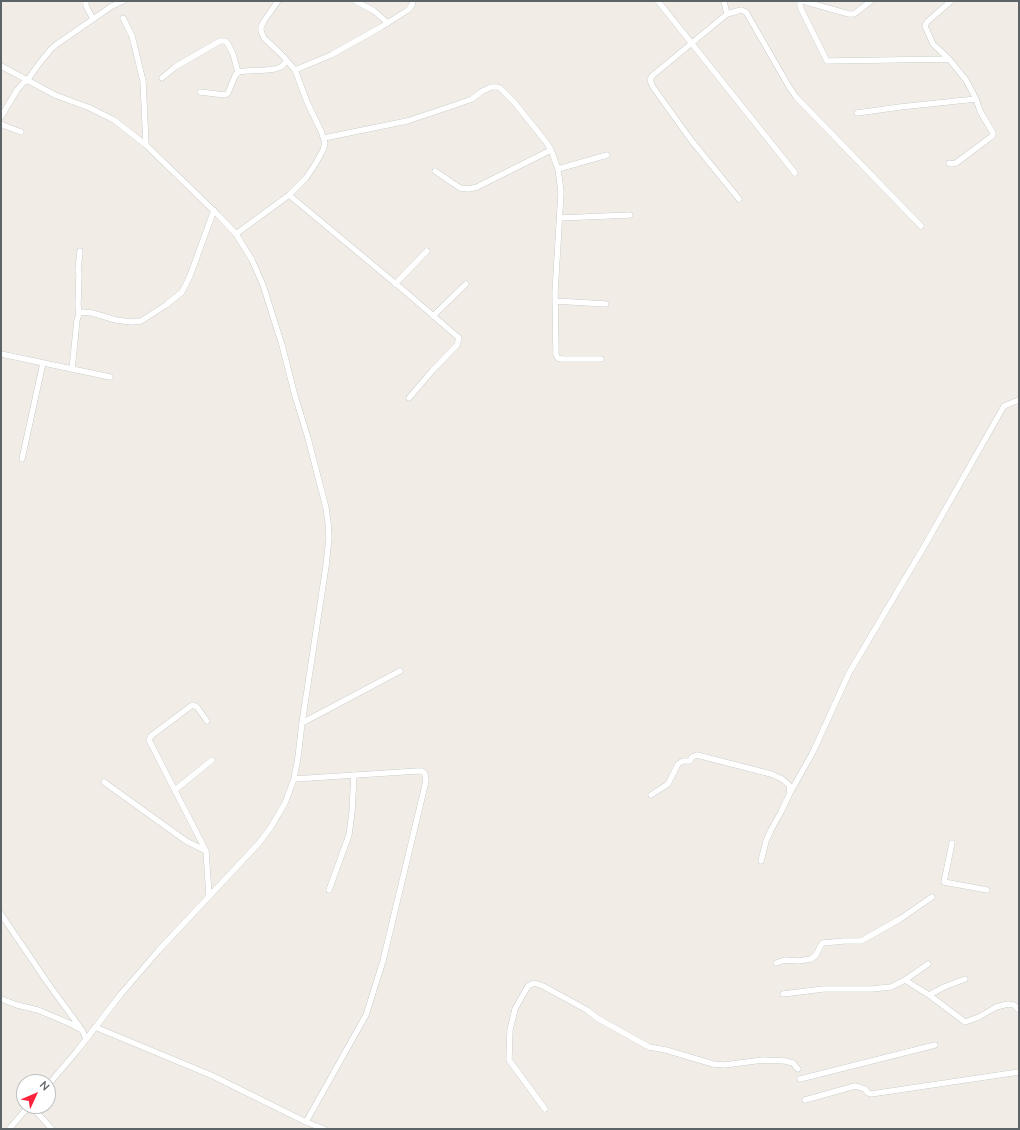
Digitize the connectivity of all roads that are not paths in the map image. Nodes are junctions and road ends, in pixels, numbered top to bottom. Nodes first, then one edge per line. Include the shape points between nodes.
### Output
1 (86, 1) edge
2 (123, 1) edge
3 (278, 1) edge
4 (356, 1) edge
5 (413, 1) edge
6 (658, 1) edge
7 (724, 1) edge
8 (803, 1) edge
9 (871, 1) edge
10 (951, 1) edge
11 (727, 14) junction
12 (123, 18) dead end
13 (92, 19) junction
14 (388, 23) junction
15 (692, 42) junction
16 (949, 60) junction
17 (287, 61) junction
18 (1, 66) edge
19 (295, 70) junction
20 (238, 72) junction
21 (162, 78) dead end
22 (26, 80) junction
23 (200, 92) dead end
24 (976, 99) junction
25 (857, 113) dead end
26 (1, 117) edge
27 (1, 124) edge
28 (21, 132) dead end
29 (324, 138) junction
30 (146, 145) junction
31 (551, 150) junction
32 (607, 155) dead end
33 (949, 163) dead end
34 (558, 169) junction
35 (435, 171) dead end
36 (795, 173) dead end
37 (289, 196) junction
38 (739, 199) dead end
39 (214, 210) junction
40 (630, 215) dead end
41 (560, 218) junction
42 (921, 226) dead end
43 (236, 234) junction
44 (80, 251) dead end
45 (427, 251) dead end
46 (395, 284) junction
47 (466, 284) dead end
48 (555, 301) junction
49 (606, 304) dead end
50 (79, 314) junction
51 (433, 316) junction
52 (1, 354) edge
53 (601, 359) dead end
54 (43, 363) junction
55 (72, 369) junction
56 (110, 377) dead end
57 (409, 398) dead end
58 (1019, 400) edge
59 (22, 458) dead end
60 (400, 671) dead end
61 (207, 721) dead end
62 (302, 723) junction
63 (212, 760) dead end
64 (354, 775) junction
65 (294, 779) junction
66 (104, 782) dead end
67 (175, 790) junction
68 (790, 793) junction
69 (651, 795) dead end
70 (952, 843) dead end
71 (206, 851) junction
72 (761, 861) dead end
73 (330, 890) dead end
74 (987, 890) dead end
75 (208, 896) junction
76 (932, 897) dead end
77 (1, 914) edge
78 (776, 963) dead end
79 (928, 964) dead end
80 (965, 979) dead end
81 (905, 980) junction
82 (783, 994) dead end
83 (929, 995) junction
84 (1, 999) edge
85 (1019, 1010) edge
86 (96, 1027) junction
87 (82, 1030) junction
88 (86, 1039) junction
89 (935, 1046) dead end
90 (798, 1069) dead end
91 (1019, 1072) edge
92 (56, 1075) edge
93 (800, 1079) dead end
94 (805, 1100) dead end
95 (545, 1109) dead end
96 (23, 1114) edge
97 (38, 1114) edge
98 (306, 1122) junction
99 (9, 1129) edge
100 (52, 1129) edge
101 (324, 1129) edge

1 - 13 street
2 - 13 street
3 - 17 street via 260,31
4 - 14 street
5 - 14 street via 410,8
6 - 15 street
7 - 11 street
8 - 9 street via 854,14
8 - 16 street via 800,7 827,61
10 - 16 street via 925,26 933,44
11 - 15 street
11 - 42 street via 741,10 746,12 796,97
12 - 30 street via 132,36 143,81
13 - 22 street via 51,49
14 - 19 street via 331,55
15 - 36 street
15 - 38 street via 652,76 651,84 691,140
16 - 24 street via 965,78
17 - 19 street
17 - 20 street via 275,69
18 - 22 street
19 - 29 street
20 - 21 street via 234,54 225,41 220,41 175,67
20 - 23 street via 225,95
22 - 26 street
22 - 30 street via 114,120
24 - 25 street
24 - 33 street via 993,135 956,163
27 - 28 street
29 - 31 street via 407,121 472,99 481,92 497,86 514,102
29 - 37 street via 323,150 316,163
30 - 39 street
31 - 34 street
31 - 35 street via 469,189 460,188
32 - 34 street
34 - 41 street via 562,192
37 - 43 street
37 - 46 street
39 - 43 street
39 - 50 street via 182,292 166,305 141,321 116,320 84,312
40 - 41 street
41 - 48 street
43 - 62 street via 263,284 310,445 328,522 326,566
44 - 50 street
45 - 46 street
46 - 51 street
47 - 51 street
48 - 49 street
48 - 53 street via 557,357
50 - 55 street
51 - 57 street via 459,340
52 - 54 street
54 - 55 street
54 - 59 street
55 - 56 street
58 - 68 street via 1004,406 849,673 813,752
60 - 62 street
61 - 67 street via 193,705 149,740
62 - 65 street
63 - 67 street
64 - 65 street
64 - 73 street via 349,835
64 - 98 street via 418,771 425,774 426,780 383,961 366,1015
65 - 75 street via 285,804 271,827 233,872
66 - 71 street via 186,841
67 - 71 street
68 - 69 street via 789,785 771,774 692,756 690,761 678,764 668,784
68 - 72 street via 766,841
70 - 74 street via 944,882
71 - 75 street
75 - 86 street via 121,994
76 - 78 street via 861,941 823,942 811,959
77 - 87 street
79 - 81 street
80 - 83 street
81 - 82 street via 885,988 823,989
81 - 83 street
83 - 85 street via 965,1022 1008,1004
84 - 87 street via 38,1010
86 - 88 street
86 - 98 street via 213,1076
87 - 88 street
88 - 92 street
89 - 93 street
90 - 95 street via 793,1063 785,1061 713,1064 649,1047 587,1010 534,983 528,986 515,1009 510,1030 509,1060
91 - 94 street via 871,1094 855,1086
96 - 99 street
97 - 100 street
98 - 101 street

